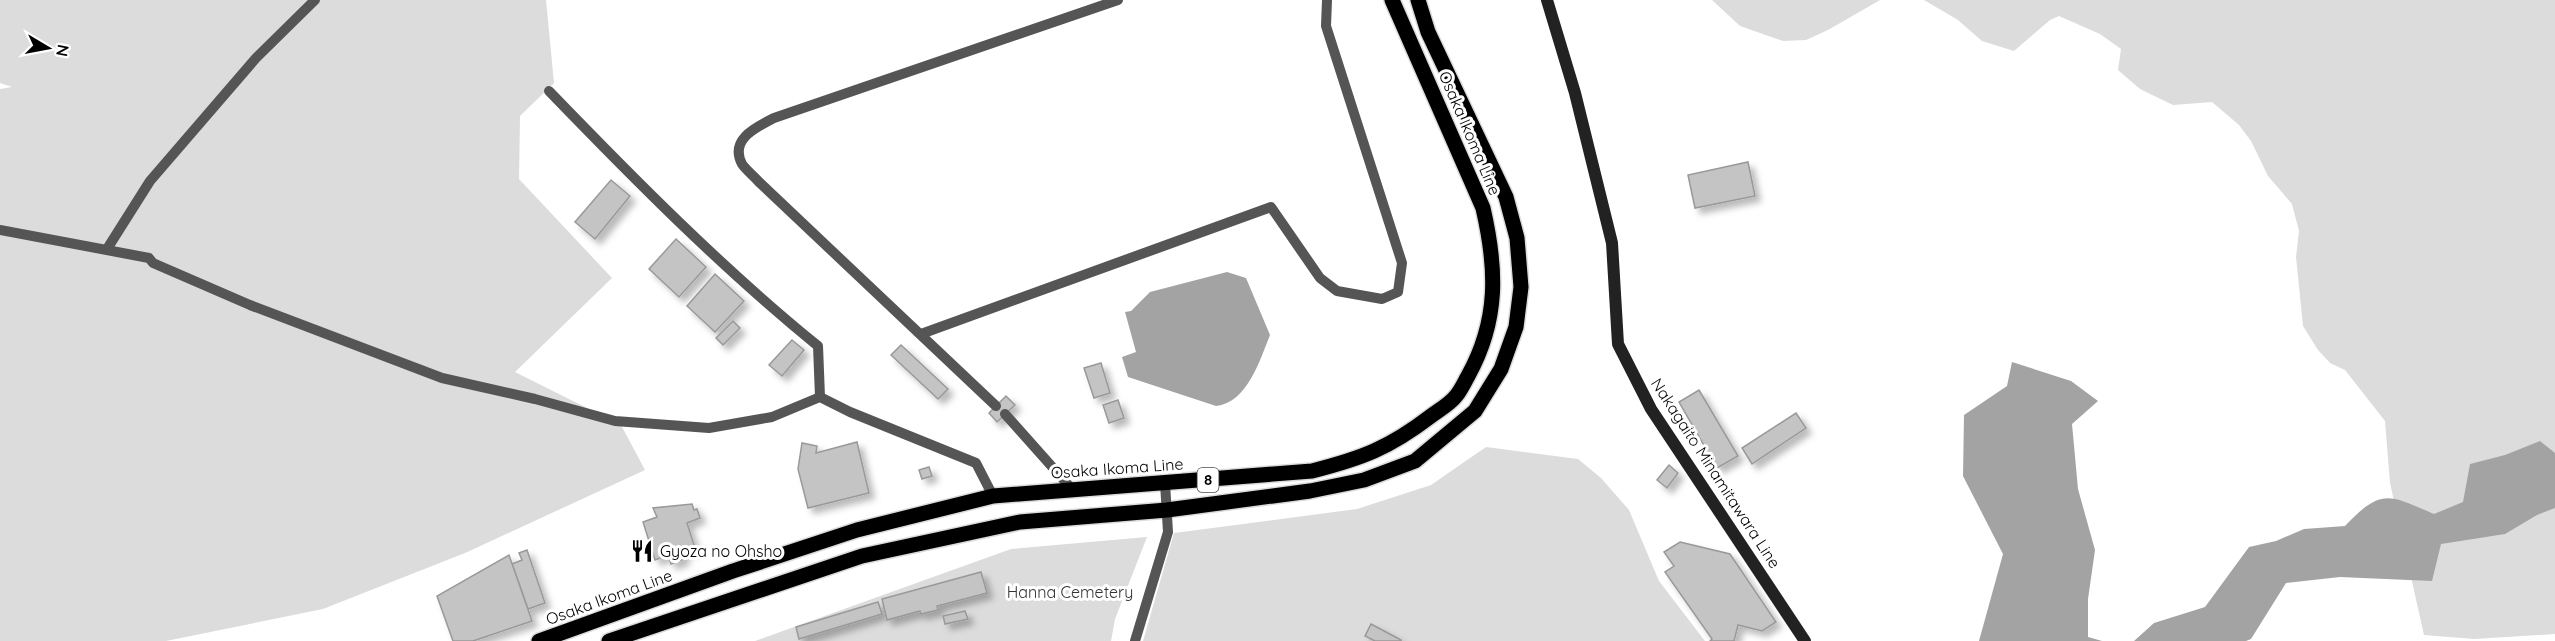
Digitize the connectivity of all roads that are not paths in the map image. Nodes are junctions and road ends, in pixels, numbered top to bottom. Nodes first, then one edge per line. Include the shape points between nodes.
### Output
1 (315, 0) edge
2 (1118, 0) edge
3 (1327, 0) edge
4 (1392, 0) edge
5 (1418, 0) edge
6 (1547, 0) edge
7 (549, 91) dead end
8 (0, 230) edge
9 (107, 249) junction
10 (921, 334) junction
11 (820, 397) junction
12 (996, 406) dead end
13 (1005, 414) dead end
14 (1165, 483) junction
15 (1127, 486) junction
16 (1071, 488) junction
17 (993, 496) junction
18 (1167, 510) junction
19 (1128, 513) junction
20 (538, 641) edge
21 (609, 641) edge
22 (1135, 641) edge
23 (1805, 641) edge

1 - 9 lane via 256,58 150,181
2 - 10 lane via 774,118 743,139 742,163 759,182
3 - 10 lane via 1326,26 1402,263 1398,292 1382,299 1337,291 1320,278 1271,207
4 - 14 main road, Osaka Ikoma Line / 8 via 1483,208 1494,287 1490,320 1477,359 1456,397 1400,439 1357,459 1312,471
5 - 18 main road, Osaka Ikoma Line / 8 via 1428,32 1506,197 1517,238 1521,287 1516,327 1501,369 1475,411 1415,461 1364,480 1310,491
6 - 23 main road, Nakagaito Minamitawara Line via 1575,93 1612,243 1618,344 1651,409
7 - 11 lane via 659,205 818,346
8 - 9 lane
9 - 11 lane via 149,258 250,305 442,378 615,421 709,429 772,417
10 - 12 lane
11 - 17 lane via 976,463
13 - 16 lane
14 - 15 main road, Osaka Ikoma Line / 8
14 - 18 lane
15 - 16 main road, Osaka Ikoma Line / 8
15 - 19 main road
16 - 17 main road, Osaka Ikoma Line / 8
17 - 20 main road, Osaka Ikoma Line / 8 via 857,530
18 - 19 main road, Osaka Ikoma Line / 8
18 - 22 lane via 1168,532
19 - 21 main road, Osaka Ikoma Line / 8 via 1020,522 862,556

